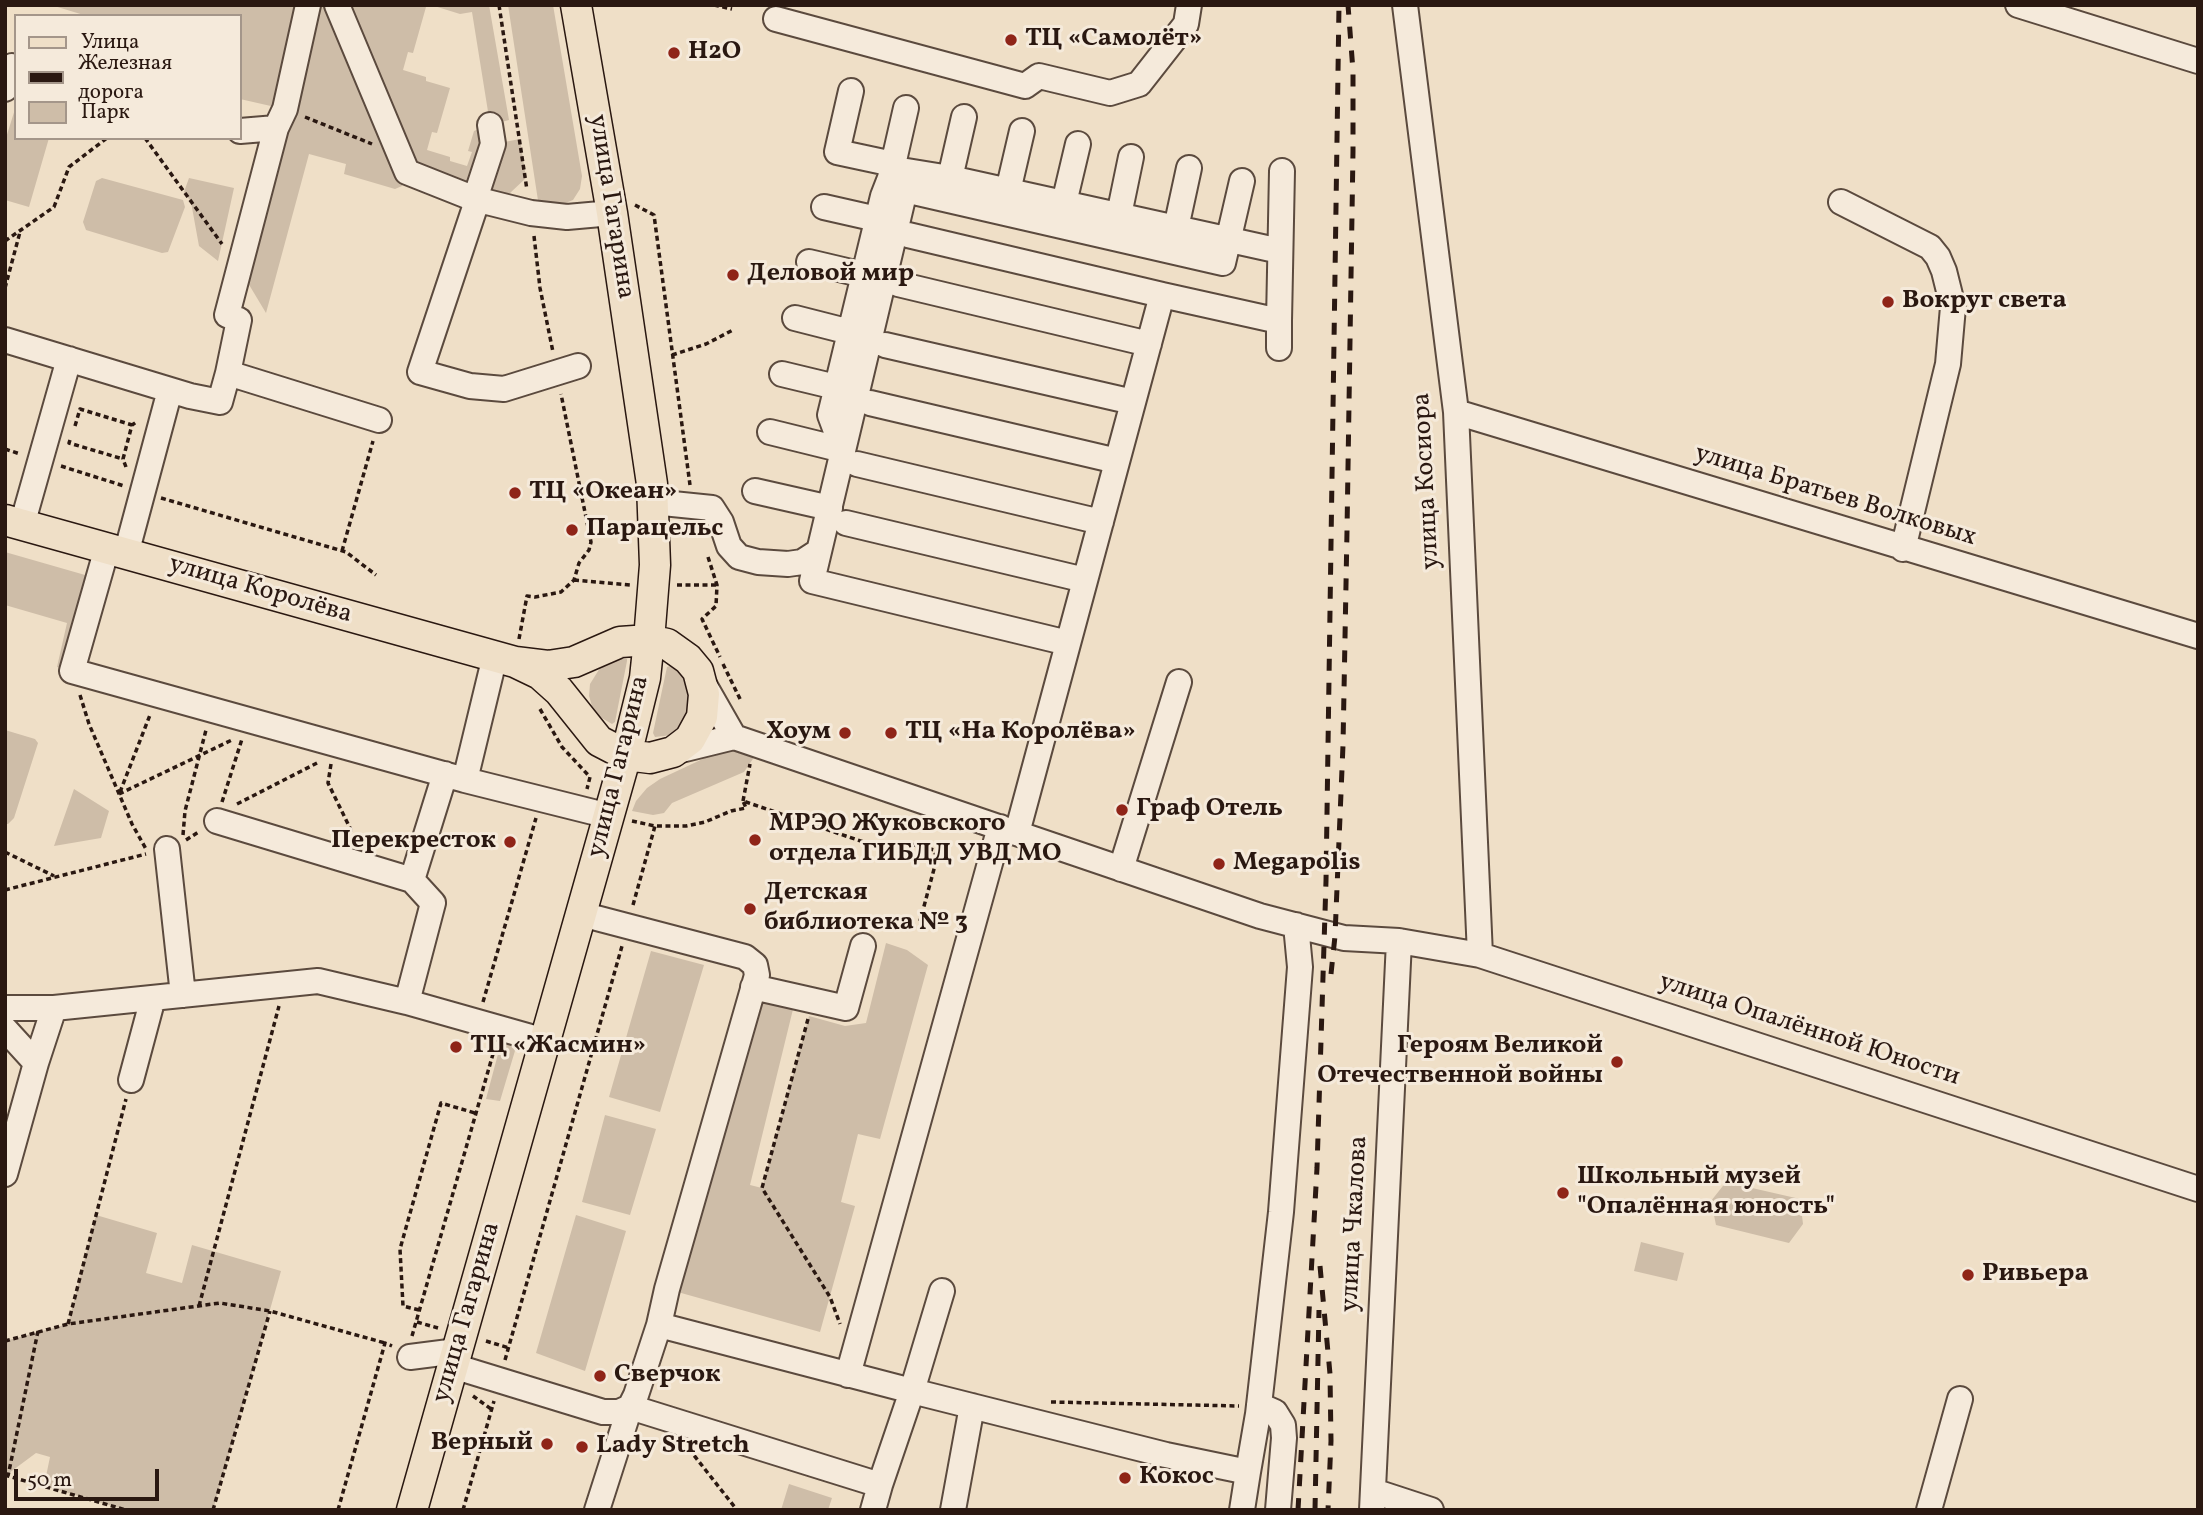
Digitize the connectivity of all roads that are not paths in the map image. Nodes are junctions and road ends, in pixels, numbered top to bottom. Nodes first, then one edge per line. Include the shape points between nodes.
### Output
1 (308, 5) edge
2 (337, 5) edge
3 (576, 5) edge
4 (1189, 5) edge
5 (1405, 5) edge
6 (2018, 5) edge
7 (776, 19) dead end
8 (2198, 61) edge
9 (851, 91) dead end
10 (906, 108) dead end
11 (964, 117) dead end
12 (281, 118) junction
13 (490, 125) dead end
14 (242, 130) edge
15 (1022, 131) dead end
16 (1078, 144) dead end
17 (1132, 157) dead end
18 (1189, 168) dead end
19 (892, 171) junction
20 (1282, 171) dead end
21 (950, 178) junction
22 (1242, 181) dead end
23 (1008, 191) junction
24 (475, 198) junction
25 (1840, 202) dead end
26 (1064, 203) junction
27 (824, 207) dead end
28 (623, 209) junction
29 (1119, 215) junction
30 (877, 219) junction
31 (1176, 228) junction
32 (908, 235) dead end
33 (1229, 239) junction
34 (1280, 251) junction
35 (809, 262) dead end
36 (864, 275) junction
37 (898, 284) dead end
38 (1162, 295) junction
39 (794, 318) dead end
40 (1279, 321) junction
41 (850, 332) junction
42 (5, 340) edge
43 (1149, 344) junction
44 (885, 345) dead end
45 (1279, 348) dead end
46 (69, 359) junction
47 (578, 366) dead end
48 (228, 373) junction
49 (782, 374) dead end
50 (836, 387) junction
51 (170, 390) junction
52 (1133, 402) junction
53 (870, 403) dead end
54 (1456, 412) junction
55 (379, 420) road end
56 (770, 432) dead end
57 (850, 457) junction
58 (1117, 461) junction
59 (755, 491) dead end
60 (653, 502) junction
61 (838, 516) junction
62 (14, 522) edge
63 (1101, 522) junction
64 (1902, 549) junction
65 (117, 551) junction
66 (819, 551) junction
67 (1085, 580) junction
68 (2198, 636) edge
69 (649, 640) junction
70 (1068, 643) junction
71 (598, 651) junction
72 (505, 659) junction
73 (702, 681) junction
74 (1179, 682) dead end
75 (584, 724) junction
76 (744, 741) junction
77 (673, 752) junction
78 (626, 755) junction
79 (455, 777) junction
80 (596, 813) junction
81 (217, 821) road end
82 (1009, 830) junction
83 (167, 849) dead end
84 (1121, 869) junction
85 (412, 880) junction
86 (581, 914) junction
87 (1296, 925) junction
88 (1399, 941) junction
89 (863, 946) dead end
90 (1480, 955) junction
91 (753, 987) junction
92 (183, 995) junction
93 (153, 998) junction
94 (407, 1002) junction
95 (5, 1008) edge
96 (54, 1008) junction
97 (5, 1029) edge
98 (545, 1041) junction
99 (36, 1063) junction
100 (131, 1080) road end
101 (5, 1174) edge
102 (2198, 1189) edge
103 (942, 1292) dead end
104 (659, 1325) junction
105 (406, 1348) road end
106 (455, 1358) junction
107 (848, 1376) junction
108 (912, 1391) junction
109 (1960, 1399) dead end
110 (1259, 1405) junction
111 (972, 1406) junction
112 (630, 1407) junction
113 (1248, 1472) junction
114 (880, 1485) junction
115 (1373, 1500) edge
116 (412, 1510) edge
117 (597, 1510) edge
118 (873, 1510) edge
119 (953, 1510) edge
120 (1242, 1510) edge
121 (1278, 1510) edge
122 (1432, 1510) edge
123 (1929, 1510) edge

1 - 12 street
2 - 24 street via 407,172
3 - 28 main road, улица Гагарина
4 - 7 street via 1186,24 1139,84 1110,93 1040,76 1025,86
5 - 54 street, улица Косиора
6 - 8 street
9 - 19 street via 837,152
10 - 19 street
11 - 21 street
12 - 14 street
12 - 48 street via 226,315 239,320
13 - 24 street via 493,144
15 - 23 street
16 - 26 street
17 - 29 street
18 - 31 street
19 - 21 street
19 - 30 street
20 - 34 street
21 - 23 street
22 - 33 street
23 - 26 street
24 - 28 street via 531,213 567,216
24 - 47 street via 420,372 470,386 504,388
25 - 64 street via 1930,247 1944,271 1951,299 1948,364
26 - 29 street
27 - 30 street
28 - 60 main road, улица Гагарина
29 - 31 street
30 - 36 street
31 - 33 street
32 - 38 street
33 - 34 street
33 - 57 street via 1223,263 905,190
34 - 40 street
35 - 36 street
36 - 41 street
37 - 43 street
38 - 40 street
38 - 43 street
39 - 41 street
40 - 45 street
41 - 50 street
42 - 46 street
43 - 52 street
44 - 52 street
46 - 51 street
46 - 62 street via 40,460
48 - 51 street via 220,402
48 - 55 street
49 - 50 street
50 - 57 street via 830,415
51 - 65 street via 142,492
52 - 58 street
53 - 58 street
54 - 64 street, улица Братьев Волковых
54 - 90 street, улица Косиора
56 - 57 street
57 - 61 street
57 - 63 street
58 - 63 street
59 - 61 street
60 - 66 street via 712,508 739,557 788,564 802,562
60 - 69 main road, улица Гагарина via 655,565
61 - 66 street
61 - 67 street
62 - 65 main road, улица Королёва
63 - 67 street
64 - 68 street, улица Братьев Волковых
65 - 72 main road, улица Королёва
65 - 79 street via 72,671 334,750
66 - 70 street via 812,581
67 - 70 street
69 - 71 main road via 620,642
69 - 73 main road via 678,650
69 - 78 main road, улица Гагарина via 645,678
70 - 82 street
71 - 72 main road via 563,665 536,666
71 - 75 main road via 583,668 577,689
72 - 75 main road via 540,674
72 - 79 street
73 - 76 street
73 - 77 main road via 705,706 698,727
74 - 84 street
75 - 78 main road via 599,741
76 - 77 street
76 - 82 street
77 - 78 main road via 650,758
78 - 80 main road, улица Гагарина
79 - 80 street
79 - 85 street
80 - 86 main road, улица Гагарина
81 - 85 street
82 - 84 street
82 - 107 street
83 - 92 street
84 - 87 street, улица Опалённой Юности
85 - 94 street via 433,903
86 - 91 street via 745,957 755,965
86 - 98 main road, улица Гагарина
87 - 88 street, улица Опалённой Юности via 1344,938
87 - 110 street via 1300,967 1281,1212
88 - 90 street, улица Опалённой Юности
88 - 115 street, улица Чкалова
89 - 91 street via 846,1008
90 - 102 street, улица Опалённой Юности
91 - 104 street
92 - 93 street
92 - 94 street via 318,981
93 - 96 street
93 - 100 street
94 - 98 street
95 - 96 street
96 - 99 street
97 - 99 street
98 - 106 main road, улица Гагарина
99 - 101 street
103 - 108 street
104 - 107 street
104 - 112 street
105 - 106 street
106 - 112 street via 500,1380 603,1412
106 - 116 main road, улица Гагарина
107 - 108 street
108 - 111 street
108 - 114 street
109 - 123 street
110 - 113 street
110 - 121 street via 1275,1412 1283,1426
111 - 113 street
111 - 119 street
112 - 114 street
112 - 117 street
113 - 120 street
114 - 118 street
115 - 122 street

